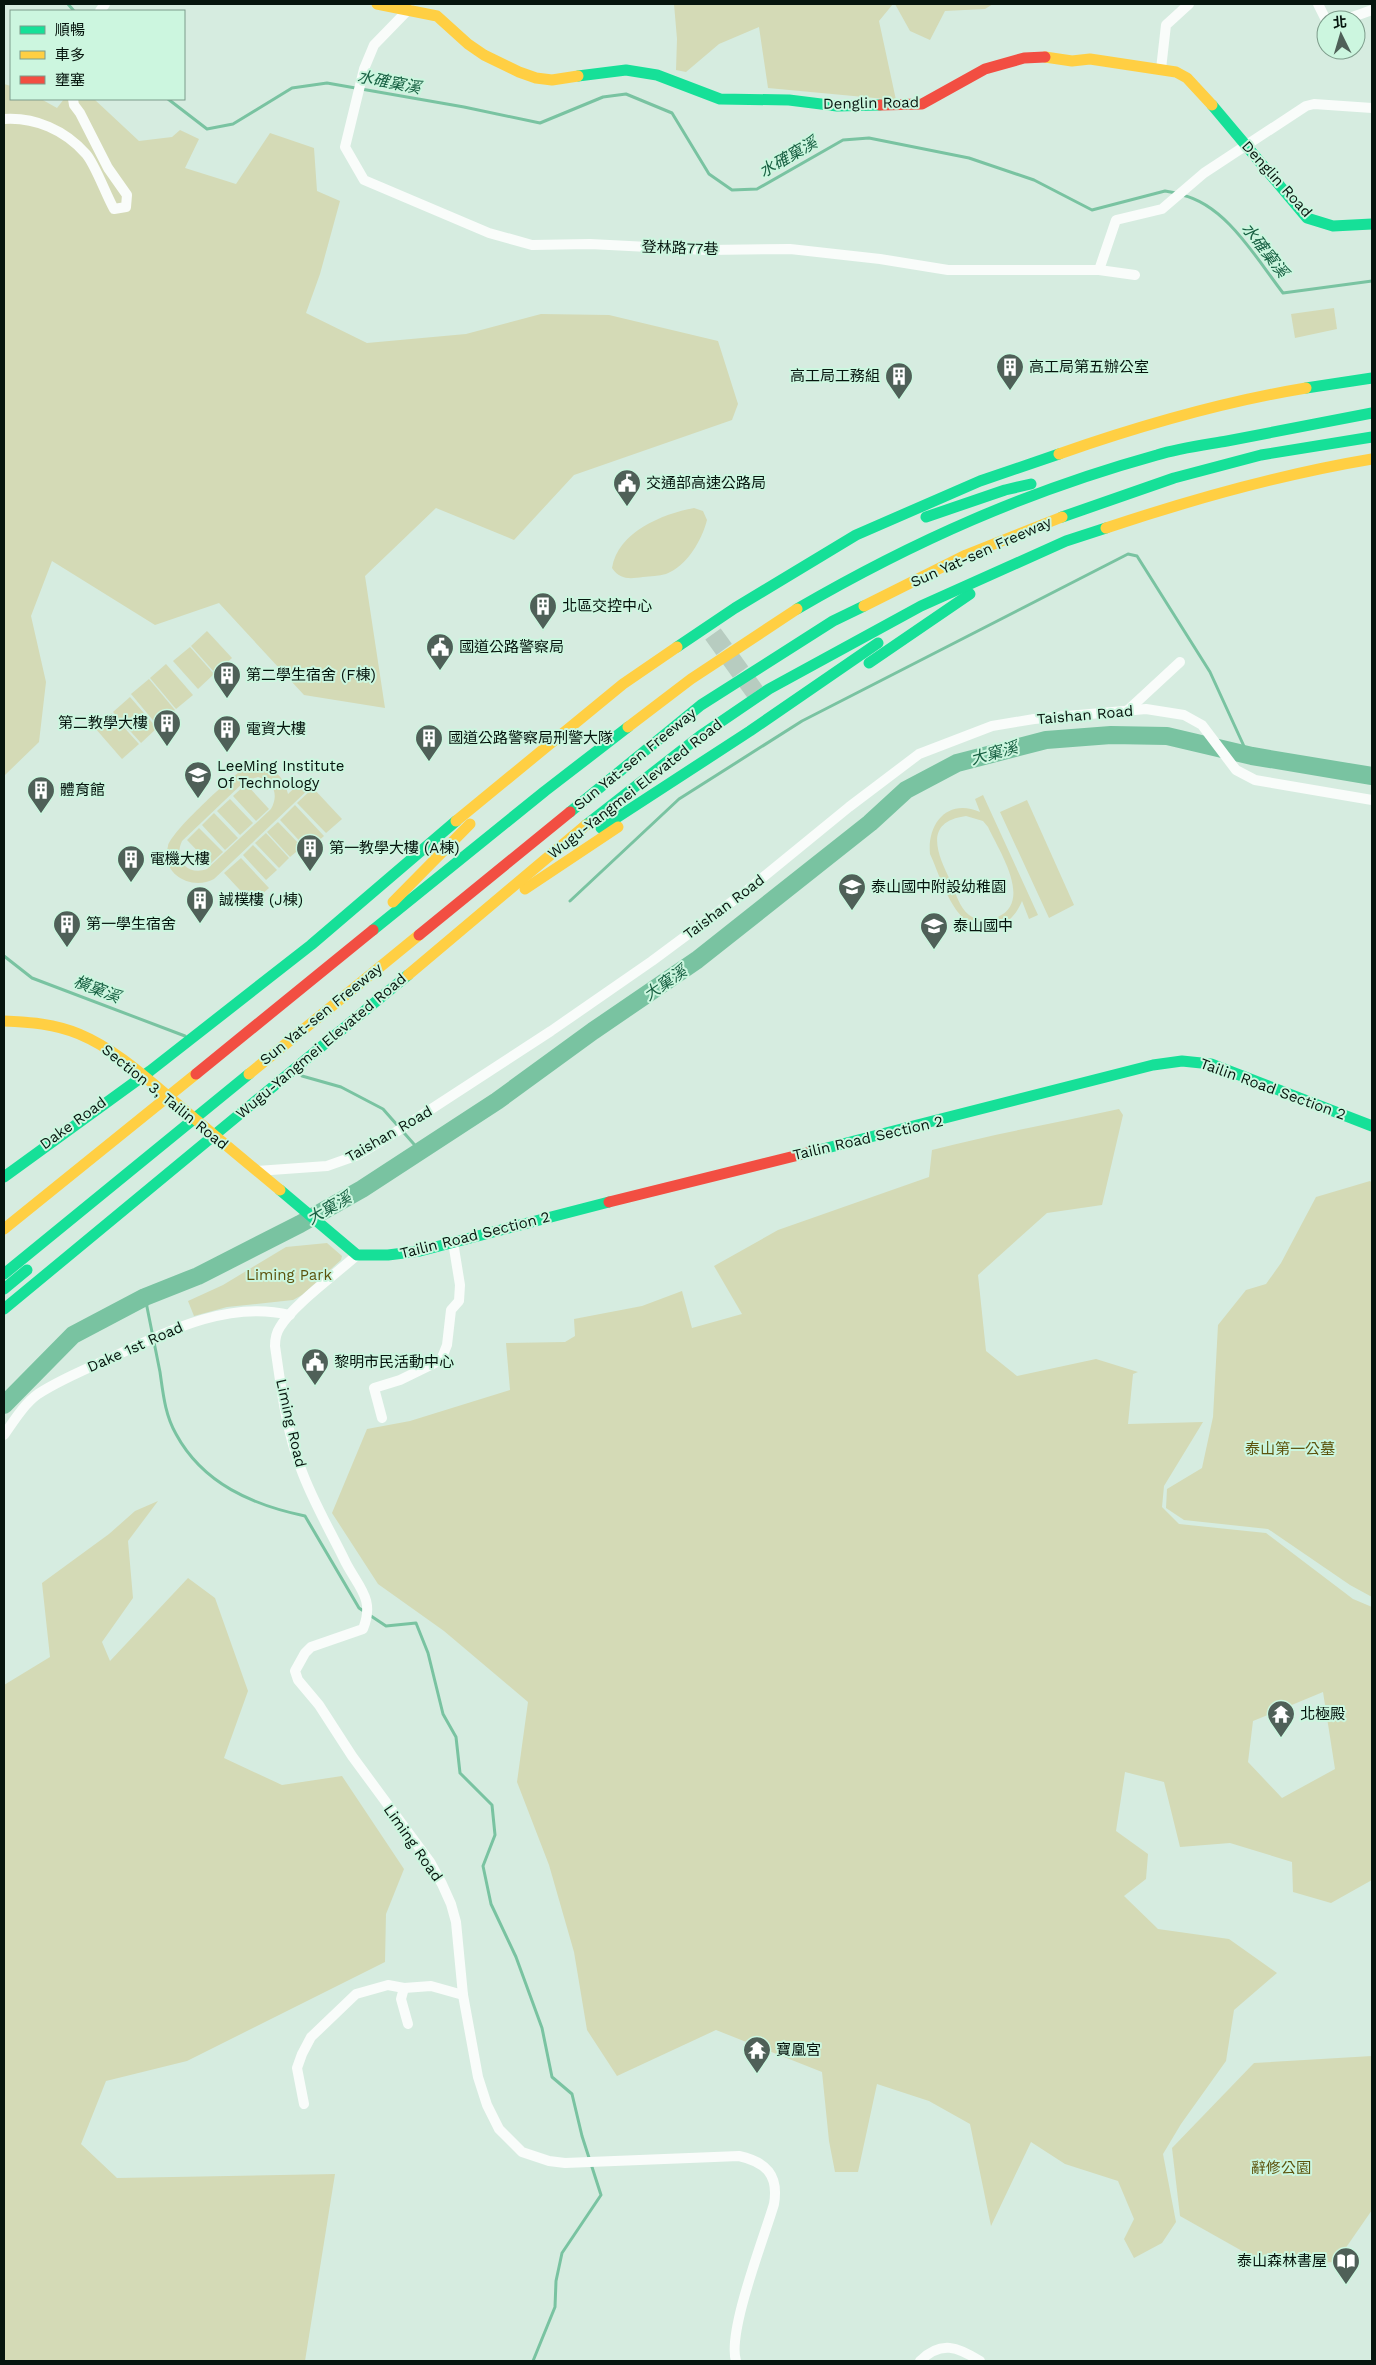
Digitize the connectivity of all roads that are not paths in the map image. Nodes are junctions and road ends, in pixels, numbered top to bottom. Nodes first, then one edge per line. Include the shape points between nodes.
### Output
1 (377, 4) edge
2 (1188, 4) edge
3 (409, 9) junction
4 (1161, 69) junction
5 (73, 100) edge
6 (1372, 108) edge
7 (4, 119) edge
8 (1246, 145) junction
9 (1372, 224) edge
10 (1098, 270) junction
11 (1135, 275) dead end
12 (1372, 378) edge
13 (1372, 413) edge
14 (1372, 437) edge
15 (1372, 448) edge
16 (1159, 454) junction
17 (1261, 455) junction
18 (1372, 459) edge
19 (1282, 464) dead end
20 (1254, 469) dead end
21 (1162, 490) junction
22 (1046, 542) junction
23 (702, 619) junction
24 (713, 634) tunnel mouth
25 (1180, 662) dead end
26 (755, 692) tunnel mouth
27 (1127, 711) junction
28 (772, 715) junction
29 (1372, 800) edge
30 (329, 967) junction
31 (342, 1014) dead end
32 (4, 1021) edge
33 (141, 1074) junction
34 (223, 1100) junction
35 (1372, 1126) edge
36 (180, 1136) junction
37 (100, 1151) junction
38 (257, 1171) junction
39 (4, 1172) edge
40 (4, 1178) edge
41 (4, 1214) edge
42 (4, 1229) edge
43 (453, 1242) junction
44 (357, 1255) junction
45 (4, 1274) edge
46 (4, 1290) edge
47 (4, 1309) edge
48 (290, 1315) junction
49 (382, 1418) dead end
50 (4, 1435) edge
51 (404, 1988) junction
52 (463, 1995) junction
53 (408, 2024) dead end
54 (304, 2104) dead end
55 (736, 2361) edge
56 (920, 2361) edge
57 (980, 2361) edge

1 - 3 main road, Denglin Road
2 - 4 street via 1166,25
3 - 4 main road, Denglin Road via 437,16 484,55 536,78 552,80 626,70 657,75 720,98 746,101 789,100 837,106 922,104 985,69 1024,58 1090,60
3 - 10 street, 登林路77巷 via 374,46 345,146 364,180 489,233 532,245 790,249 948,270
4 - 8 main road, Denglin Road via 1188,78
5 - 7 street via 108,168 127,195 126,207 114,209 87,155 55,128 19,118
6 - 8 street via 1306,106
8 - 9 main road, Denglin Road via 1307,218 1333,226
8 - 10 street via 1204,173 1162,209 1116,220
10 - 11 street, 登林路77巷
12 - 40 main road via 1265,395 1120,433 980,481 856,535 735,608 623,684 527,761 311,945 165,1059
13 - 16 main road, Sun Yat-sen Freeway
14 - 17 main road, Sun Yat-sen Freeway
15 - 19 main road
16 - 23 main road via 1005,490 849,542 774,578
16 - 30 main road, Sun Yat-sen Freeway via 1016,500 963,522 798,608 691,679 624,730
17 - 21 main road
17 - 34 main road, Sun Yat-sen Freeway via 1174,478 1092,505 966,556 833,621 701,705
18 - 47 main road, Wugu-Yangmei Elevated Road via 1319,468 1182,503 1066,541 921,606 769,689 700,736 556,849
20 - 21 main road
21 - 22 main road via 1092,518
22 - 28 main road via 878,642
22 - 34 main road via 829,690 413,964
23 - 24 main road
23 - 30 main road via 642,658 449,844
25 - 27 street
26 - 28 main road
27 - 29 street, Taishan Road via 1146,709 1184,715 1202,725 1236,770 1255,780
27 - 38 street, Taishan Road via 992,726 919,754 746,892 652,961 358,1156 327,1166
28 - 31 main road via 525,880
30 - 37 main road, Sun Yat-sen Freeway
32 - 33 main road, Section 3, Tailin Road via 62,1026 112,1051
33 - 38 main road, Section 3, Tailin Road
33 - 39 main road, Dake Road
34 - 36 main road, Sun Yat-sen Freeway
35 - 43 main road, Tailin Road Section 2 via 1227,1070 1182,1060
36 - 45 main road, Sun Yat-sen Freeway
36 - 46 main road
37 - 41 main road
37 - 42 main road, Sun Yat-sen Freeway
38 - 44 main road, Section 3, Tailin Road
43 - 44 main road, Tailin Road Section 2 via 387,1257
43 - 49 street via 460,1285 459,1301 450,1310 447,1345 441,1360 400,1380 374,1388
44 - 48 street, Liming Road
48 - 50 street, Dake 1st Road via 271,1310 218,1314 152,1338 37,1395
48 - 52 street, Liming Road via 280,1327 274,1346 294,1447 312,1497 364,1592 368,1614 363,1629 319,1644 305,1653 295,1670 298,1680 319,1704 430,1862 442,1884 456,1922
51 - 52 street via 430,1986
51 - 53 street via 402,1999
51 - 54 street via 388,1985 356,1994 311,2037 297,2068
52 - 55 street, Liming Road via 481,2091 499,2129 522,2152 565,2163 739,2156 764,2166 774,2182 776,2193 736,2325 733,2347
56 - 57 street via 938,2348 948,2347

